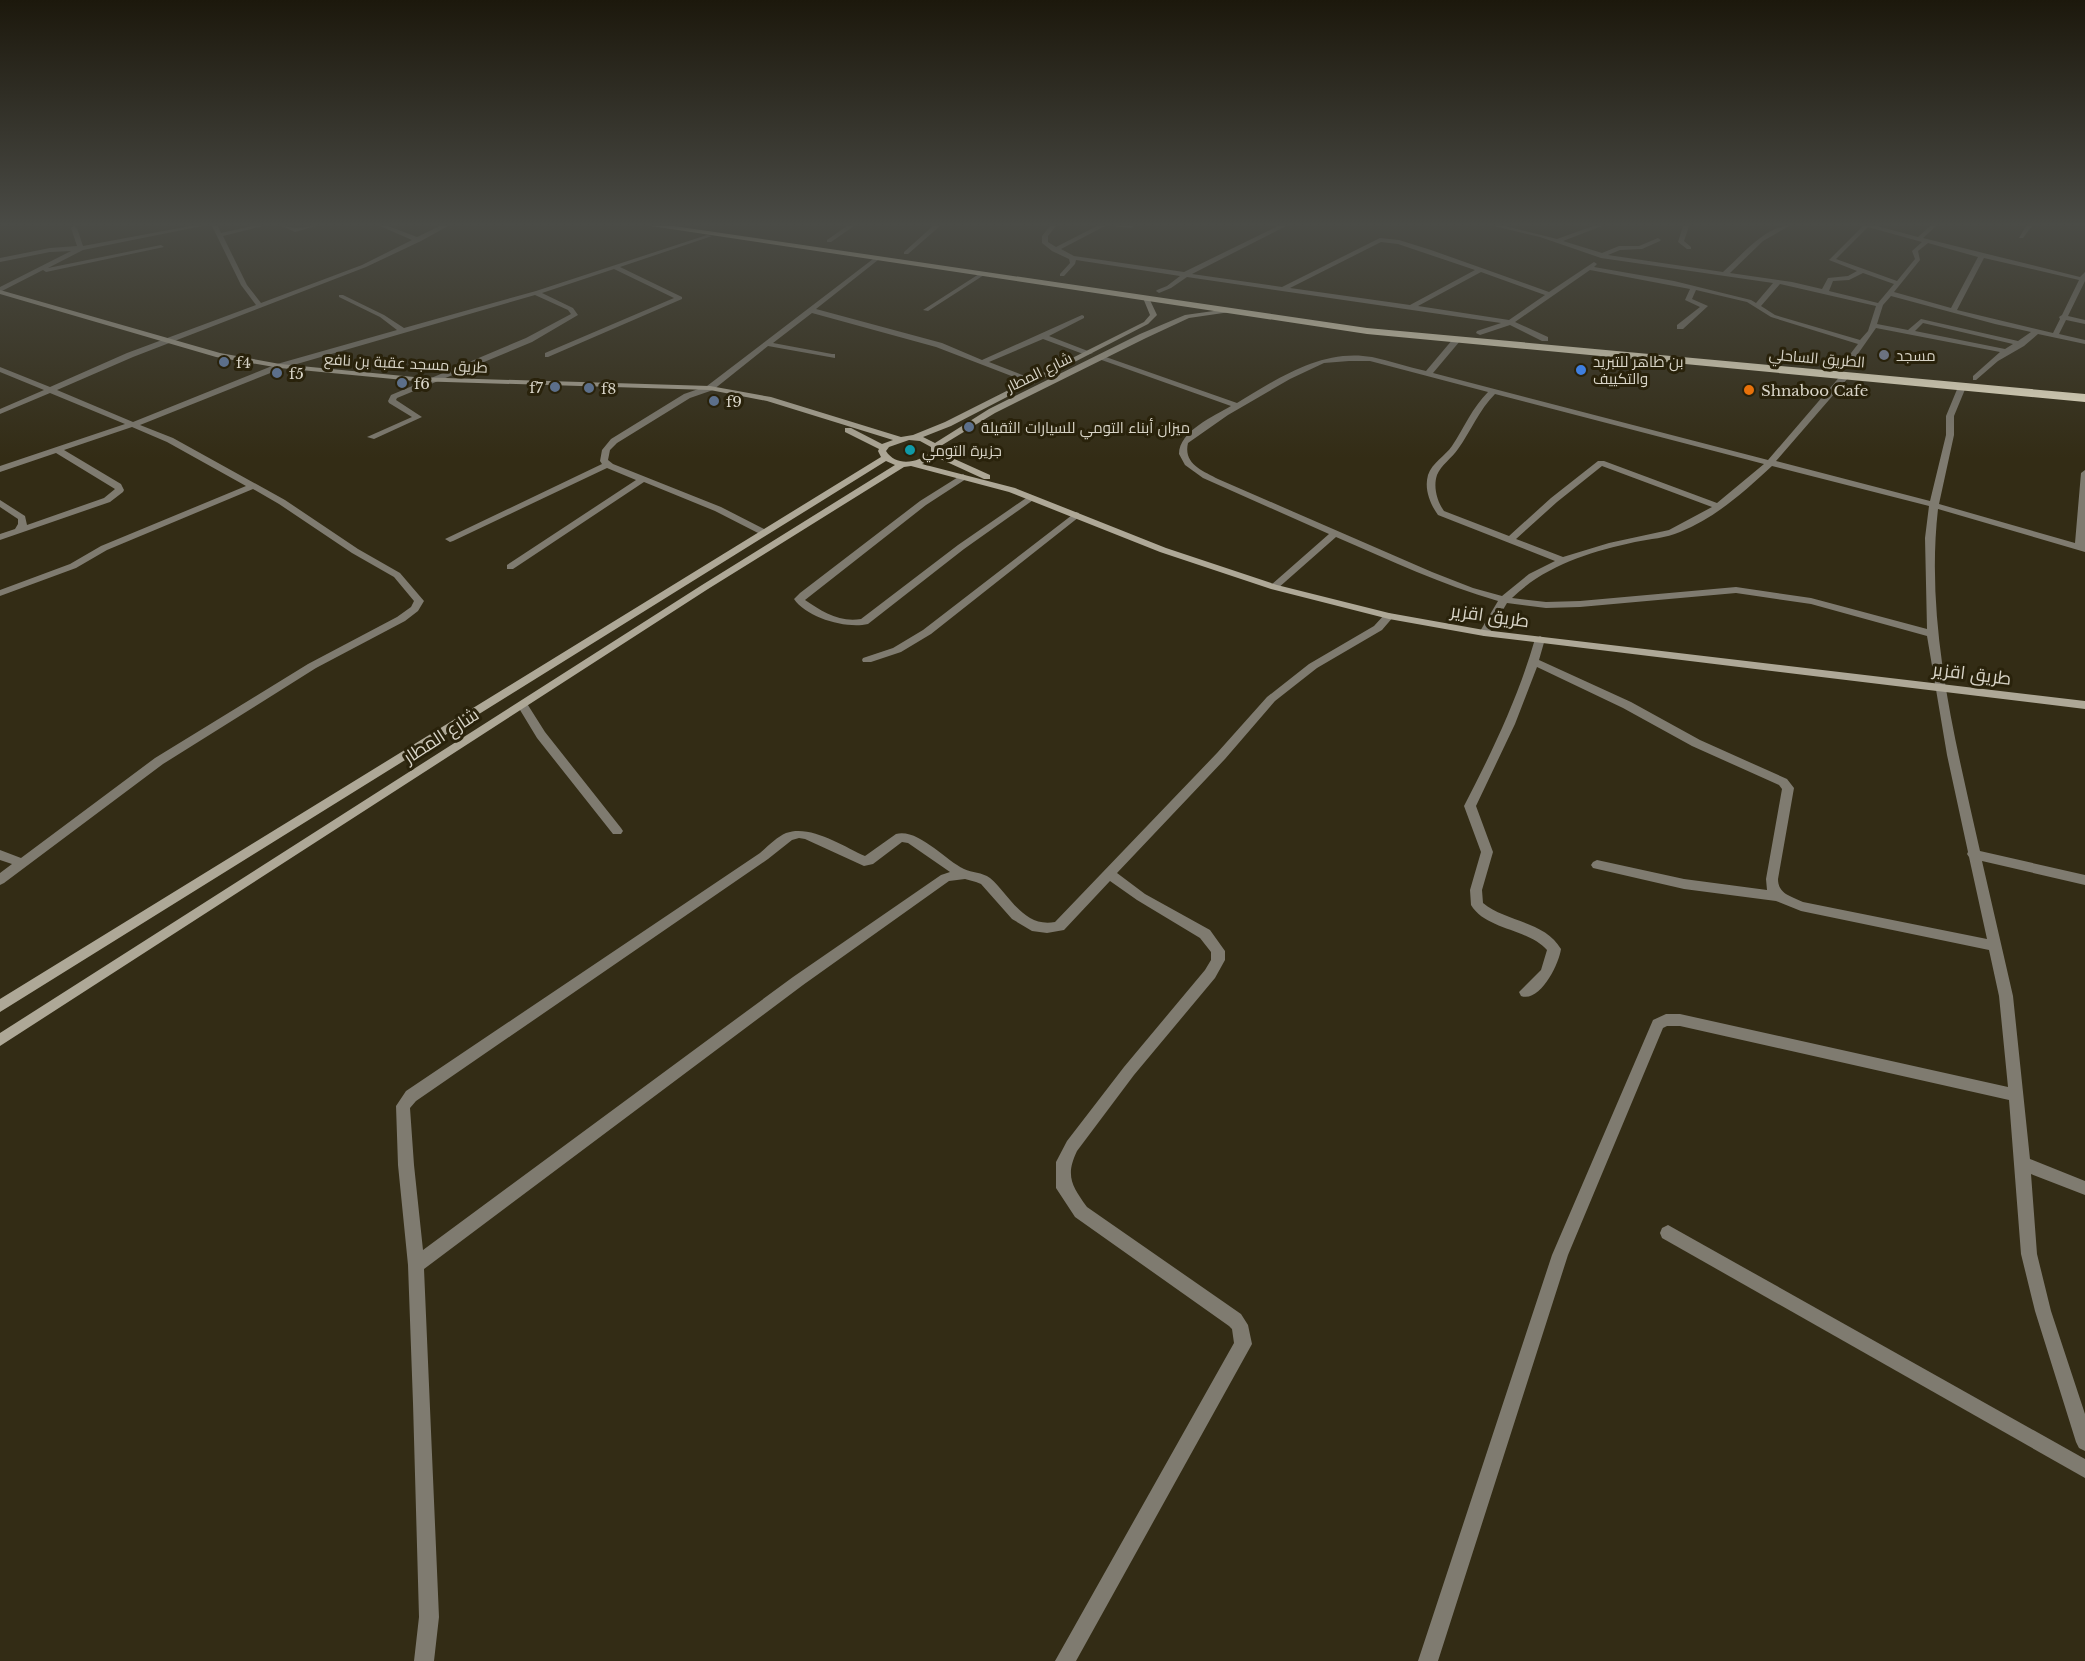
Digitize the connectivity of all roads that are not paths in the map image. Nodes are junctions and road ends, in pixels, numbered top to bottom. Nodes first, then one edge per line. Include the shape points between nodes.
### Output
1 (42, 304) edge
2 (259, 304) edge
3 (356, 304) edge
4 (498, 304) edge
5 (560, 304) edge
6 (667, 304) edge
7 (818, 304) edge
8 (936, 304) edge
9 (1149, 304) edge
10 (1178, 304) edge
11 (1255, 304) edge
12 (1380, 304) edge
13 (1418, 304) edge
14 (1536, 304) edge
15 (1698, 304) edge
16 (1758, 304) edge
17 (1874, 304) edge
18 (1929, 304) edge
19 (1956, 304) edge
20 (2071, 304) edge
21 (1880, 305) joint
22 (1410, 308) junction
23 (810, 310) junction
24 (926, 310) dead end
25 (1953, 310) junction
26 (1228, 312) junction
27 (1082, 317) dead end
28 (1979, 317) junction
29 (2062, 317) junction
30 (1510, 322) junction
31 (2085, 322) edge
32 (1874, 325) junction
33 (1680, 327) dead end
34 (1968, 330) junction
35 (1130, 331) junction
36 (2038, 331) junction
37 (403, 332) junction
38 (1480, 333) junction
39 (1909, 333) junction
40 (2056, 334) junction
41 (1043, 336) junction
42 (1143, 336) junction
43 (1545, 339) junction
44 (168, 341) junction
45 (1456, 341) junction
46 (2085, 342) edge
47 (1862, 343) junction
48 (767, 344) junction
49 (2021, 344) junction
50 (2005, 351) junction
51 (1089, 353) junction
52 (548, 355) dead end
53 (832, 356) dead end
54 (1100, 358) junction
55 (981, 363) junction
56 (280, 366) junction
57 (0, 369) edge
58 (1845, 371) junction
59 (1427, 375) junction
60 (1976, 378) junction
61 (438, 380) junction
62 (1032, 382) junction
63 (1962, 387) junction
64 (710, 388) junction
65 (2085, 388) edge
66 (50, 389) junction
67 (1493, 391) junction
68 (2085, 398) edge
69 (1236, 405) junction
70 (0, 412) edge
71 (817, 415) junction
72 (134, 424) junction
73 (371, 438) dead end
74 (916, 438) junction
75 (899, 439) junction
76 (56, 449) junction
77 (935, 449) junction
78 (884, 453) junction
79 (1771, 463) junction
80 (608, 464) junction
81 (907, 464) junction
82 (0, 469) edge
83 (2085, 472) edge
84 (963, 477) junction
85 (643, 479) junction
86 (253, 486) junction
87 (1012, 490) junction
88 (1032, 498) junction
89 (0, 503) edge
90 (1934, 505) junction
91 (1719, 507) junction
92 (1076, 515) junction
93 (18, 531) junction
94 (763, 531) junction
95 (1334, 534) junction
96 (0, 537) edge
97 (450, 539) dead end
98 (1510, 540) junction
99 (2082, 549) edge
100 (1562, 560) junction
101 (510, 567) dead end
102 (1274, 587) junction
103 (0, 593) edge
104 (1504, 600) junction
105 (1389, 616) junction
106 (1484, 633) junction
107 (1932, 634) junction
108 (1540, 639) junction
109 (867, 660) dead end
110 (1534, 662) junction
111 (1941, 686) junction
112 (522, 705) junction
113 (2085, 705) edge
114 (440, 731) junction
115 (460, 745) junction
116 (617, 831) dead end
117 (1973, 854) junction
118 (0, 855) edge
119 (23, 863) junction
120 (1597, 865) dead end
121 (962, 874) junction
122 (1110, 874) junction
123 (0, 880) edge
124 (2085, 880) edge
125 (1778, 896) junction
126 (1994, 946) junction
127 (1526, 992) dead end
128 (0, 1006) edge
129 (0, 1040) edge
130 (2017, 1095) junction
131 (2023, 1163) junction
132 (2085, 1188) edge
133 (1668, 1233) dead end
134 (416, 1265) junction
135 (2085, 1442) edge
136 (2085, 1469) edge
137 (424, 1661) edge
138 (1065, 1661) edge
139 (1428, 1661) edge

1 - 44 street, طريق مسجد عقبة بن نافع
2 - 44 street
3 - 37 street
4 - 37 street
5 - 61 street via 575,315 530,340
6 - 52 street
7 - 23 street
8 - 24 street
9 - 35 street, شارع المطار via 1154,315
10 - 26 highway, الطريق الساحلي
11 - 38 highway, الطريق الساحلي
12 - 22 street
13 - 22 street
14 - 30 street
15 - 33 street via 1705,306
16 - 47 street via 1773,315
17 - 21 street
18 - 25 street
19 - 25 street
20 - 29 street
21 - 32 street
22 - 30 street
23 - 48 street
23 - 55 street via 939,345
25 - 28 street
26 - 42 street, شارع المطار via 1187,316
26 - 45 highway, الطريق الساحلي
27 - 41 street
28 - 34 street
28 - 36 street
29 - 31 street
29 - 40 street
30 - 38 street
30 - 43 street
32 - 39 street
32 - 47 street
34 - 39 street via 1921,321
34 - 49 street
35 - 42 street
35 - 51 street, شارع المطار
36 - 40 street
36 - 49 street
37 - 56 street
38 - 43 highway, الطريق الساحلي
39 - 50 street
40 - 46 street
41 - 51 street
41 - 55 street
42 - 54 street, شارع المطار
43 - 58 highway, الطريق الساحلي
44 - 56 street, طريق مسجد عقبة بن نافع
44 - 66 street
45 - 58 highway, الطريق الساحلي
45 - 59 street
47 - 58 street
48 - 53 street
48 - 64 street
49 - 50 street
50 - 60 street
51 - 62 street, شارع المطار
54 - 69 street
54 - 77 street, شارع المطار via 992,411
55 - 62 street
56 - 61 street, طريق مسجد عقبة بن نافع
56 - 72 street
57 - 66 street
58 - 60 highway, الطريق الساحلي
58 - 63 highway, الطريق الساحلي
58 - 79 street
59 - 67 street
59 - 69 street via 1370,360 1340,358 1315,364
60 - 65 highway, الطريق الساحلي
61 - 64 street, طريق مسجد عقبة بن نافع
61 - 73 street via 391,399 418,417
62 - 74 street, شارع المطار
63 - 68 highway, الطريق الساحلي
63 - 90 street via 1950,416 1950,435
64 - 71 street, طريق مسجد عقبة بن نافع via 757,396
64 - 80 street via 687,396 614,441 604,456
66 - 70 street
66 - 72 street
67 - 79 street
67 - 98 street via 1434,472 1431,490 1441,513
69 - 95 street via 1184,443 1182,454 1187,463 1215,481
71 - 75 street, طريق مسجد عقبة بن نافع
71 - 78 street, طريق مسجد عقبة بن نافع
72 - 76 street
72 - 86 street
74 - 75 street
74 - 77 street
75 - 78 street
76 - 82 street
76 - 93 street via 120,490 107,500
77 - 81 street via 927,460
77 - 87 street
78 - 81 street
78 - 94 street, شارع المطار
79 - 90 street
79 - 91 street
80 - 85 street
80 - 97 street
81 - 84 street, طريق اقزير
81 - 112 street, شارع المطار
83 - 99 street
84 - 87 street, طريق اقزير
84 - 88 street via 826,576 799,599 801,602 831,618 864,622
85 - 94 street
85 - 101 street
86 - 103 street via 104,548 73,566
86 - 119 street via 398,575 414,591 418,605 401,619 312,666 159,761
87 - 88 street, طريق اقزير
88 - 92 street, طريق اقزير
89 - 93 street via 22,518
90 - 99 street
90 - 107 street via 1930,538
91 - 98 street via 1601,463
91 - 100 street via 1676,531
92 - 102 street, طريق اقزير via 1195,562
92 - 109 street via 927,632 897,650
93 - 96 street
94 - 114 street, شارع المطار
95 - 102 street
95 - 104 street
98 - 100 street
100 - 104 street via 1520,585
102 - 105 street, طريق اقزير
104 - 106 street
104 - 107 street via 1557,605 1754,591
105 - 106 street, طريق اقزير
105 - 122 street via 1378,628 1313,666 1271,699
106 - 108 street, طريق اقزير
107 - 111 street
108 - 110 street
108 - 111 street, طريق اقزير
110 - 125 street via 1783,783 1788,788 1772,879
110 - 127 street via 1470,806 1487,852 1476,890 1477,905 1491,915 1537,933 1554,949 1552,965
111 - 113 street, طريق اقزير
111 - 117 street
112 - 115 street, شارع المطار
112 - 116 street
114 - 115 street
114 - 128 street, شارع المطار
115 - 129 street, شارع المطار
117 - 124 street
117 - 126 street
118 - 119 street
119 - 123 street
120 - 125 street via 1683,884
121 - 122 street via 985,881 1021,919 1048,930 1059,926
121 - 134 street via 934,884 798,981
121 - 134 street via 911,839 900,837 864,861 807,835 788,837 411,1096 403,1106
122 - 138 street via 1205,934 1218,951 1218,960 1082,1131 1064,1162 1064,1188 1081,1212 1235,1320 1240,1325 1243,1344
125 - 126 street via 1814,910
126 - 130 street via 2006,996
130 - 131 street
130 - 139 street via 1680,1020 1658,1024 1560,1255
131 - 132 street
131 - 135 street via 2029,1254
133 - 136 street
134 - 137 street via 429,1617

